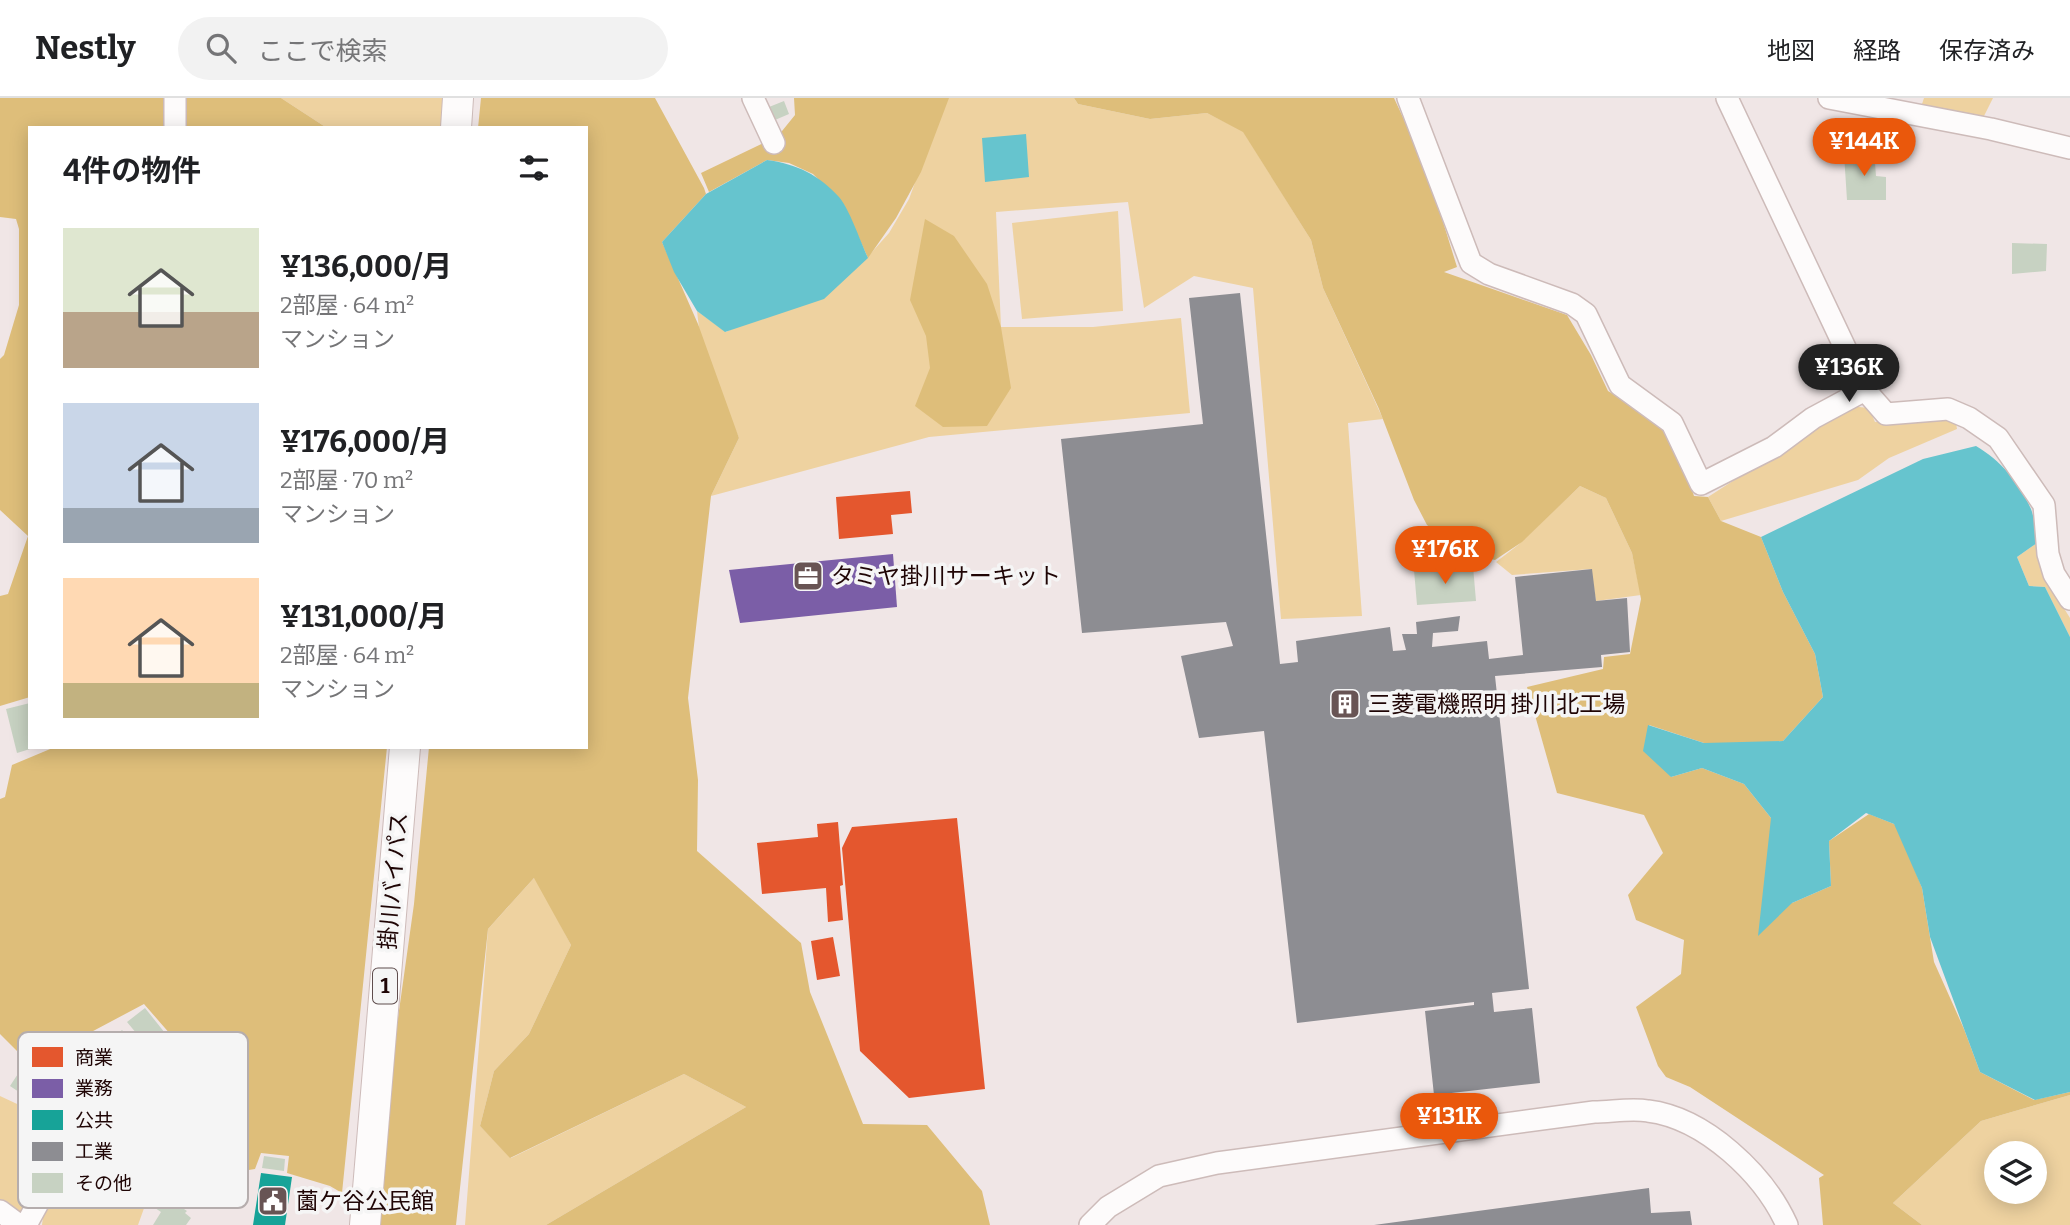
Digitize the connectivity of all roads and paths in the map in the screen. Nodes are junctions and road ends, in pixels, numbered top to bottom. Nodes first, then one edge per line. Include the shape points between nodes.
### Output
1 (175, 98) edge
2 (458, 98) edge
3 (753, 98) edge
4 (1408, 98) edge
5 (1727, 98) edge
6 (1829, 98) edge
7 (175, 126) edge
8 (456, 126) edge
9 (774, 143) dead end
10 (2070, 148) edge
11 (1865, 390) junction
12 (2070, 599) edge
13 (405, 749) edge
14 (35, 1208) edge
15 (0, 1211) edge
16 (19, 1225) edge
17 (26, 1225) edge
18 (365, 1225) edge
19 (1090, 1225) edge
20 (1787, 1225) edge

1 - 7 street
2 - 8 highway
3 - 9 street
4 - 11 street via 1471,263 1587,314 1620,385 1672,423 1701,484 1774,447 1813,418
5 - 11 street
6 - 10 street
11 - 12 street via 1886,414 1948,409 1998,438 2044,505 2051,564
13 - 18 highway, 掛川バイパス / 1
14 - 17 street
15 - 16 street
19 - 20 street via 1108,1207 1159,1176 1217,1163 1594,1112 1648,1111 1695,1126 1731,1151 1761,1184

